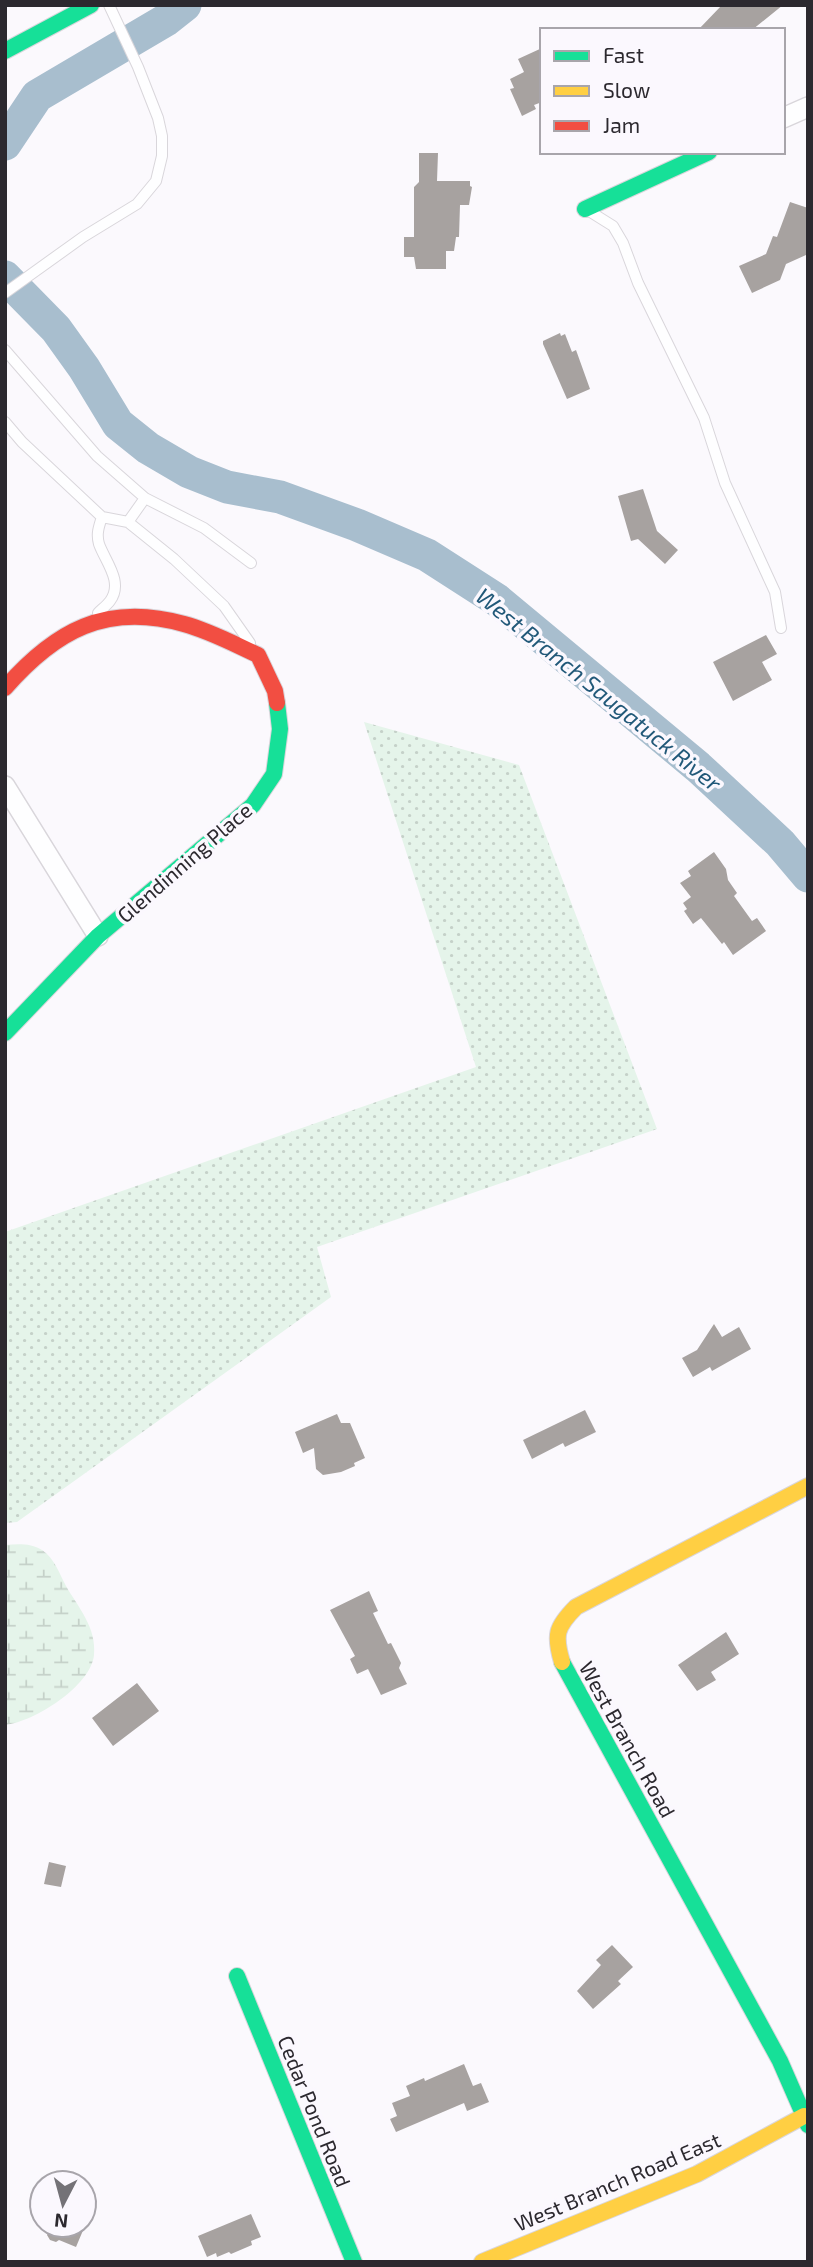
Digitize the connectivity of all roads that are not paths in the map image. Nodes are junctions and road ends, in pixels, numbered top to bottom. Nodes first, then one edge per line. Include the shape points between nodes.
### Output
1 (91, 5) edge
2 (110, 5) edge
3 (5, 51) edge
4 (808, 107) edge
5 (785, 117) edge
6 (705, 154) edge
7 (585, 209) joint
8 (5, 293) edge
9 (5, 350) edge
10 (5, 422) edge
11 (145, 498) junction
12 (102, 517) junction
13 (128, 522) junction
14 (251, 563) dead end
15 (92, 622) junction
16 (781, 628) dead end
17 (258, 655) junction
18 (5, 688) edge
19 (5, 786) edge
20 (98, 936) junction
21 (5, 1033) edge
22 (808, 1486) edge
23 (237, 1976) dead end
24 (806, 2121) edge
25 (354, 2262) edge
26 (482, 2262) edge

1 - 3 street
2 - 8 lane via 158,118 162,156 156,181 137,204
4 - 5 street
6 - 7 street
7 - 16 lane via 613,226 682,370 725,483 775,592
9 - 11 lane via 97,456
10 - 12 lane
11 - 13 lane
11 - 14 lane via 204,528
12 - 13 lane
12 - 15 lane via 99,544 115,586 111,599
13 - 17 lane via 224,606
15 - 17 street via 133,617 174,622
15 - 18 street via 41,653
17 - 20 street, Glendinning Place via 275,691 280,729 274,774 253,806
19 - 20 street, Glendinning Place
20 - 21 street, Glendinning Place
22 - 24 street, West Branch Road via 576,1607 563,1620 555,1642 780,2062
23 - 25 street, Cedar Pond Road
24 - 26 street, West Branch Road East via 697,2174

